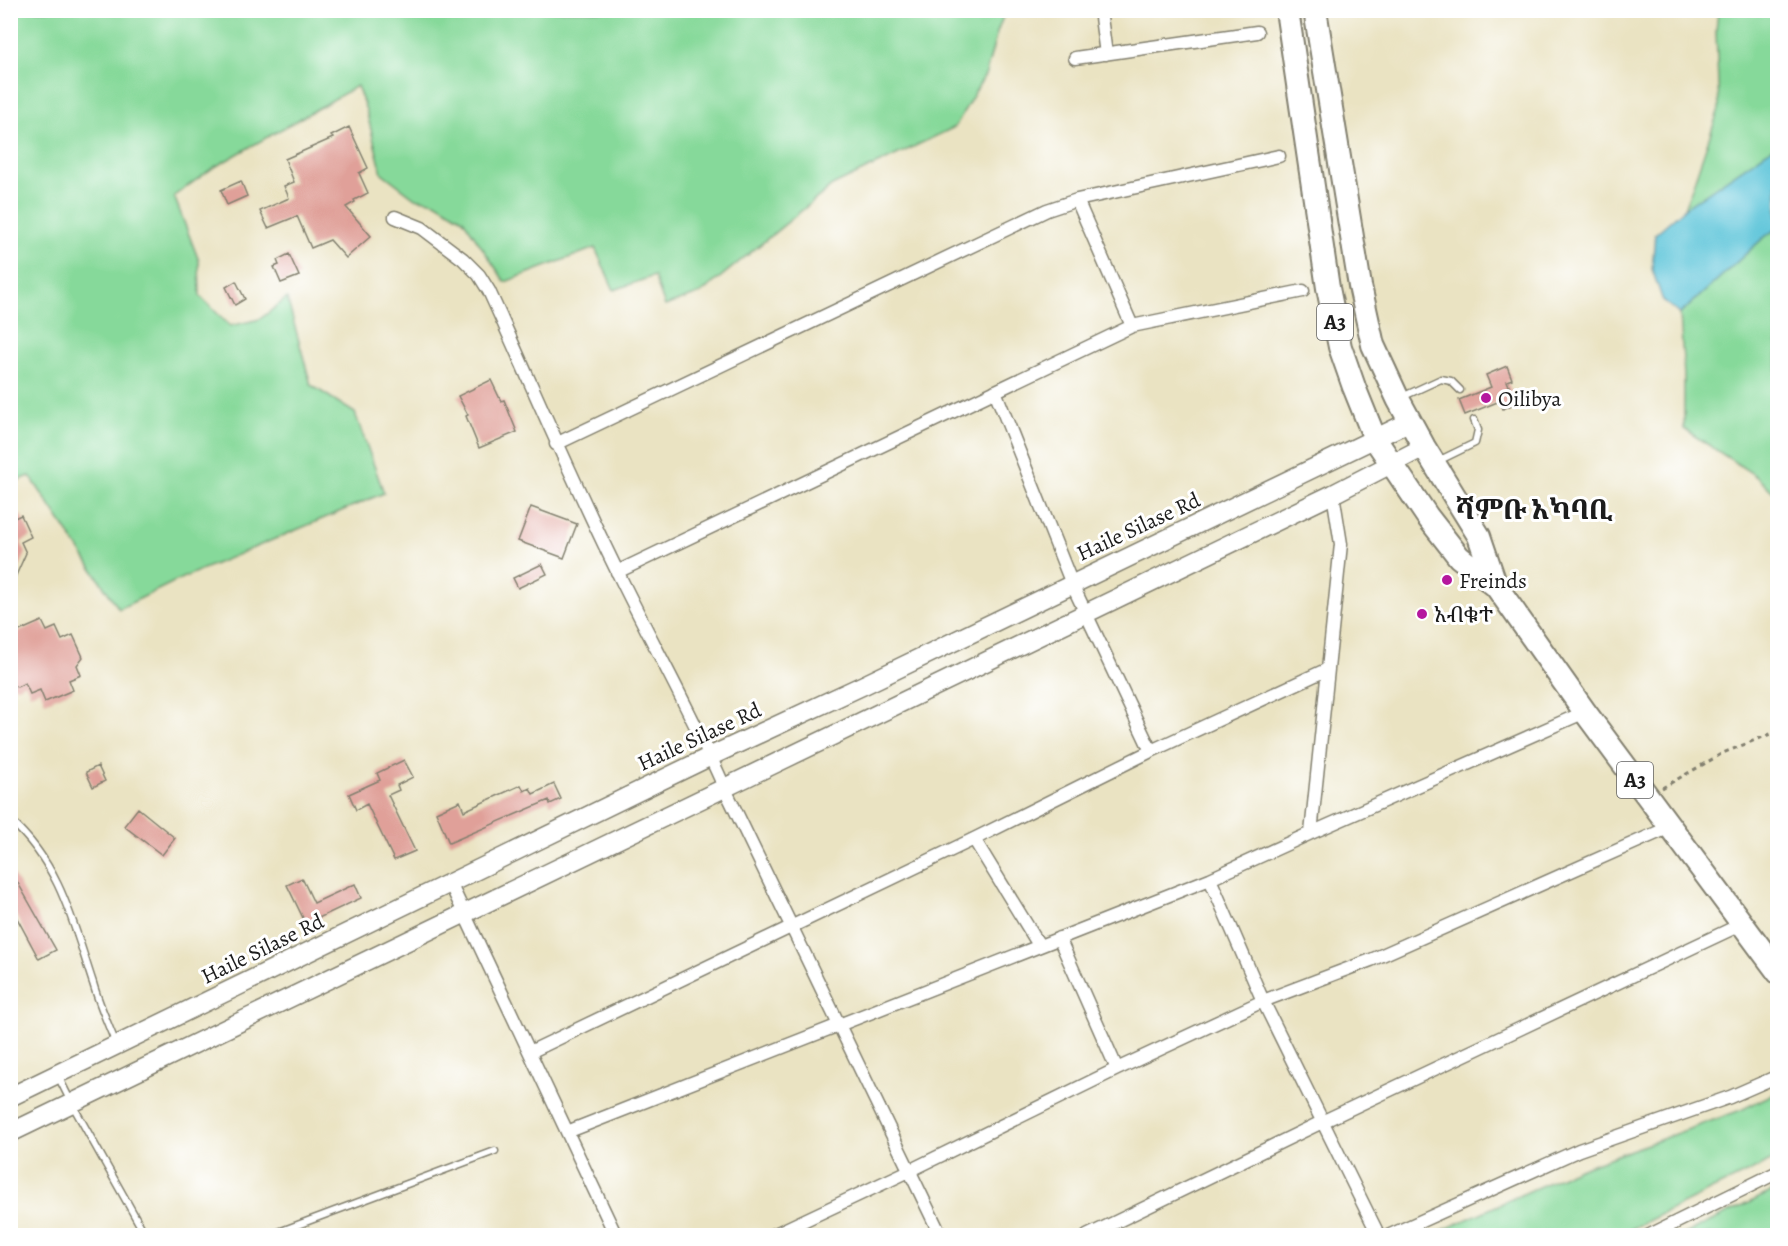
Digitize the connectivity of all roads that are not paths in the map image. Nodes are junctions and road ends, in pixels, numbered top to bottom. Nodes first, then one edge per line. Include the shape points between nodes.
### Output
1 (1100, 10) edge
2 (1315, 11) edge
3 (1288, 14) edge
4 (1257, 32) dead end
5 (1106, 54) junction
6 (1075, 58) dead end
7 (1280, 156) dead end
8 (1077, 201) junction
9 (395, 216) dead end
10 (1303, 291) dead end
11 (1132, 326) junction
12 (1460, 390) dead end
13 (995, 391) junction
14 (1398, 399) junction
15 (1474, 420) dead end
16 (1411, 421) junction
17 (1375, 438) junction
18 (556, 444) junction
19 (1429, 455) junction
20 (1392, 465) junction
21 (1333, 494) junction
22 (1217, 515) junction
23 (1231, 544) junction
24 (617, 572) junction
25 (1072, 584) junction
26 (1496, 586) junction
27 (1085, 613) junction
28 (1328, 669) junction
29 (1585, 712) junction
30 (1151, 751) junction
31 (711, 756) junction
32 (725, 789) junction
33 (10, 820) edge
34 (1670, 827) junction
35 (1311, 833) junction
36 (974, 839) junction
37 (1210, 879) junction
38 (450, 883) junction
39 (464, 912) junction
40 (1742, 924) junction
41 (792, 928) junction
42 (1059, 938) junction
43 (1039, 945) junction
44 (1778, 972) edge
45 (1263, 1001) junction
46 (839, 1025) junction
47 (117, 1044) junction
48 (530, 1052) junction
49 (1117, 1069) junction
50 (57, 1075) junction
51 (1778, 1076) edge
52 (10, 1097) edge
53 (72, 1104) junction
54 (1324, 1121) junction
55 (567, 1132) junction
56 (10, 1133) edge
57 (495, 1151) dead end
58 (909, 1171) junction
59 (1778, 1172) edge
60 (146, 1236) edge
61 (268, 1236) edge
62 (616, 1236) edge
63 (771, 1236) edge
64 (940, 1236) edge
65 (1087, 1236) edge
66 (1379, 1236) edge
67 (1388, 1236) edge
68 (1648, 1236) edge

1 - 5 street
2 - 3 highway
2 - 14 highway, A3 via 1360,286 1373,345
3 - 17 highway, A3 via 1328,288 1340,346
4 - 5 street
5 - 6 street
7 - 8 street
8 - 11 street
8 - 18 street via 1047,210
9 - 18 street via 423,228 479,275
10 - 11 street
11 - 13 street
12 - 14 lane via 1451,381 1441,379
13 - 24 street
13 - 25 street
14 - 16 highway, A3
15 - 19 lane via 1478,430 1475,443
16 - 17 main road, Haile Silase Rd
16 - 19 highway, A3
17 - 20 highway, A3
17 - 22 main road, Haile Silase Rd
18 - 24 street
19 - 20 main road
19 - 26 highway, A3 via 1479,536
20 - 21 main road
20 - 26 highway, A3 via 1459,557
21 - 23 main road
21 - 28 street via 1341,544
22 - 23 main road
22 - 25 main road, Haile Silase Rd
23 - 27 main road
24 - 31 street
25 - 27 street
25 - 31 main road, Haile Silase Rd
26 - 29 highway, A3
27 - 30 street
27 - 32 main road
28 - 30 street
28 - 35 street
29 - 34 highway, A3
29 - 35 street
30 - 36 street
31 - 32 street
31 - 38 main road, Haile Silase Rd
32 - 39 main road
32 - 41 street
33 - 47 lane via 55,877
34 - 40 highway, A3
34 - 45 street via 1371,960
35 - 37 street
36 - 41 street
36 - 43 street
37 - 42 street
37 - 45 street
38 - 39 street
38 - 47 main road, Haile Silase Rd
39 - 48 street
39 - 53 main road
40 - 44 highway, A3
40 - 54 street
41 - 46 street
41 - 48 street
42 - 43 street
42 - 49 street
43 - 46 street
45 - 49 street
45 - 54 street
46 - 55 street
46 - 58 street
47 - 50 main road, Haile Silase Rd
48 - 55 street
49 - 58 street
50 - 52 main road, Haile Silase Rd
50 - 53 lane
51 - 67 street via 1579,1150
53 - 56 main road
53 - 60 lane
54 - 65 street
54 - 66 street
55 - 62 street
57 - 61 lane
58 - 63 street
58 - 64 street
59 - 68 street

